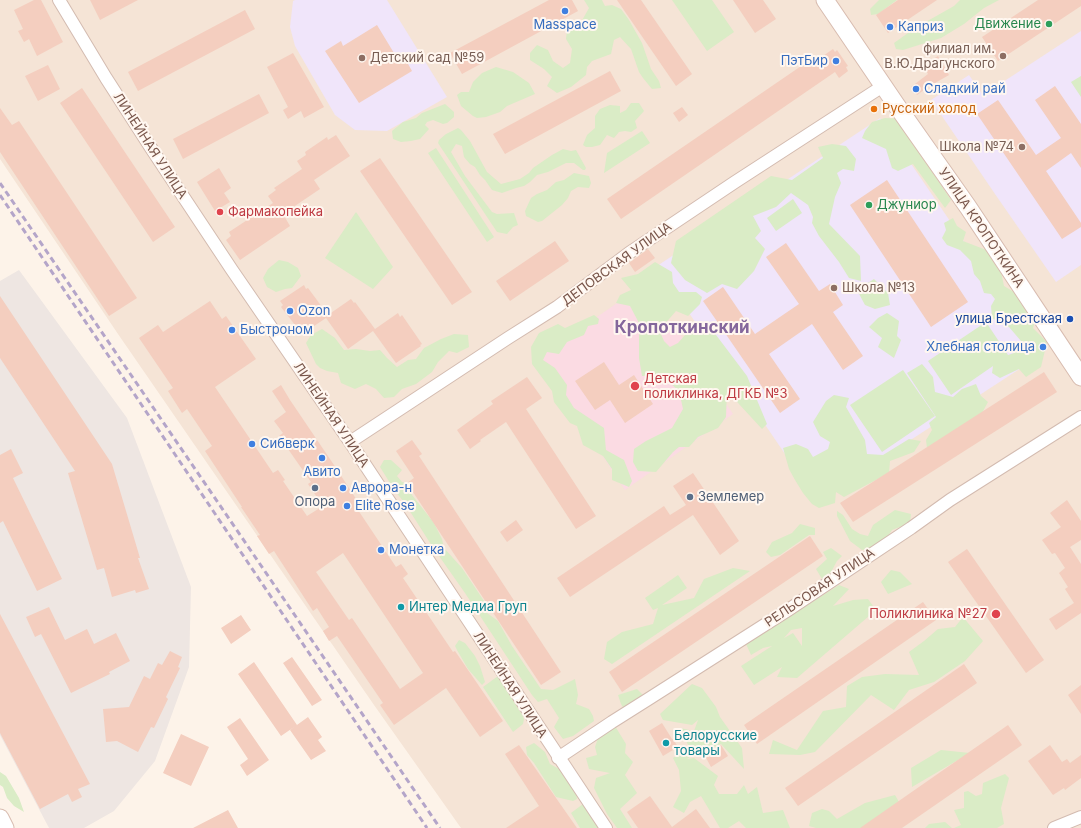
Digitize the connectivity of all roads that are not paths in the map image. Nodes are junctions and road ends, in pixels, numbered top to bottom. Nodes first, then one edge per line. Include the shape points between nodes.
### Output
1 (59, 0) edge
2 (825, 0) edge
3 (883, 86) junction
4 (1081, 376) edge
5 (1081, 417) edge
6 (350, 442) junction
7 (558, 758) junction
8 (1081, 817) edge
9 (0, 818) edge
10 (5, 828) edge
11 (606, 828) edge
12 (1054, 828) edge

1 - 6 street, ЛИНЕЙНАЯ УЛИЦА via 151,148
2 - 3 main road, УЛИЦА КРОПОТКИНА
3 - 4 main road, УЛИЦА КРОПОТКИНА
3 - 6 street, ДЕПОВСКАЯ УЛИЦА via 636,249 557,307
5 - 7 street, РЕЛЬСОВАЯ УЛИЦА via 950,500 788,610
6 - 7 street, ЛИНЕЙНАЯ УЛИЦА
7 - 11 street, ЛИНЕЙНАЯ УЛИЦА
8 - 12 street
9 - 10 main road

